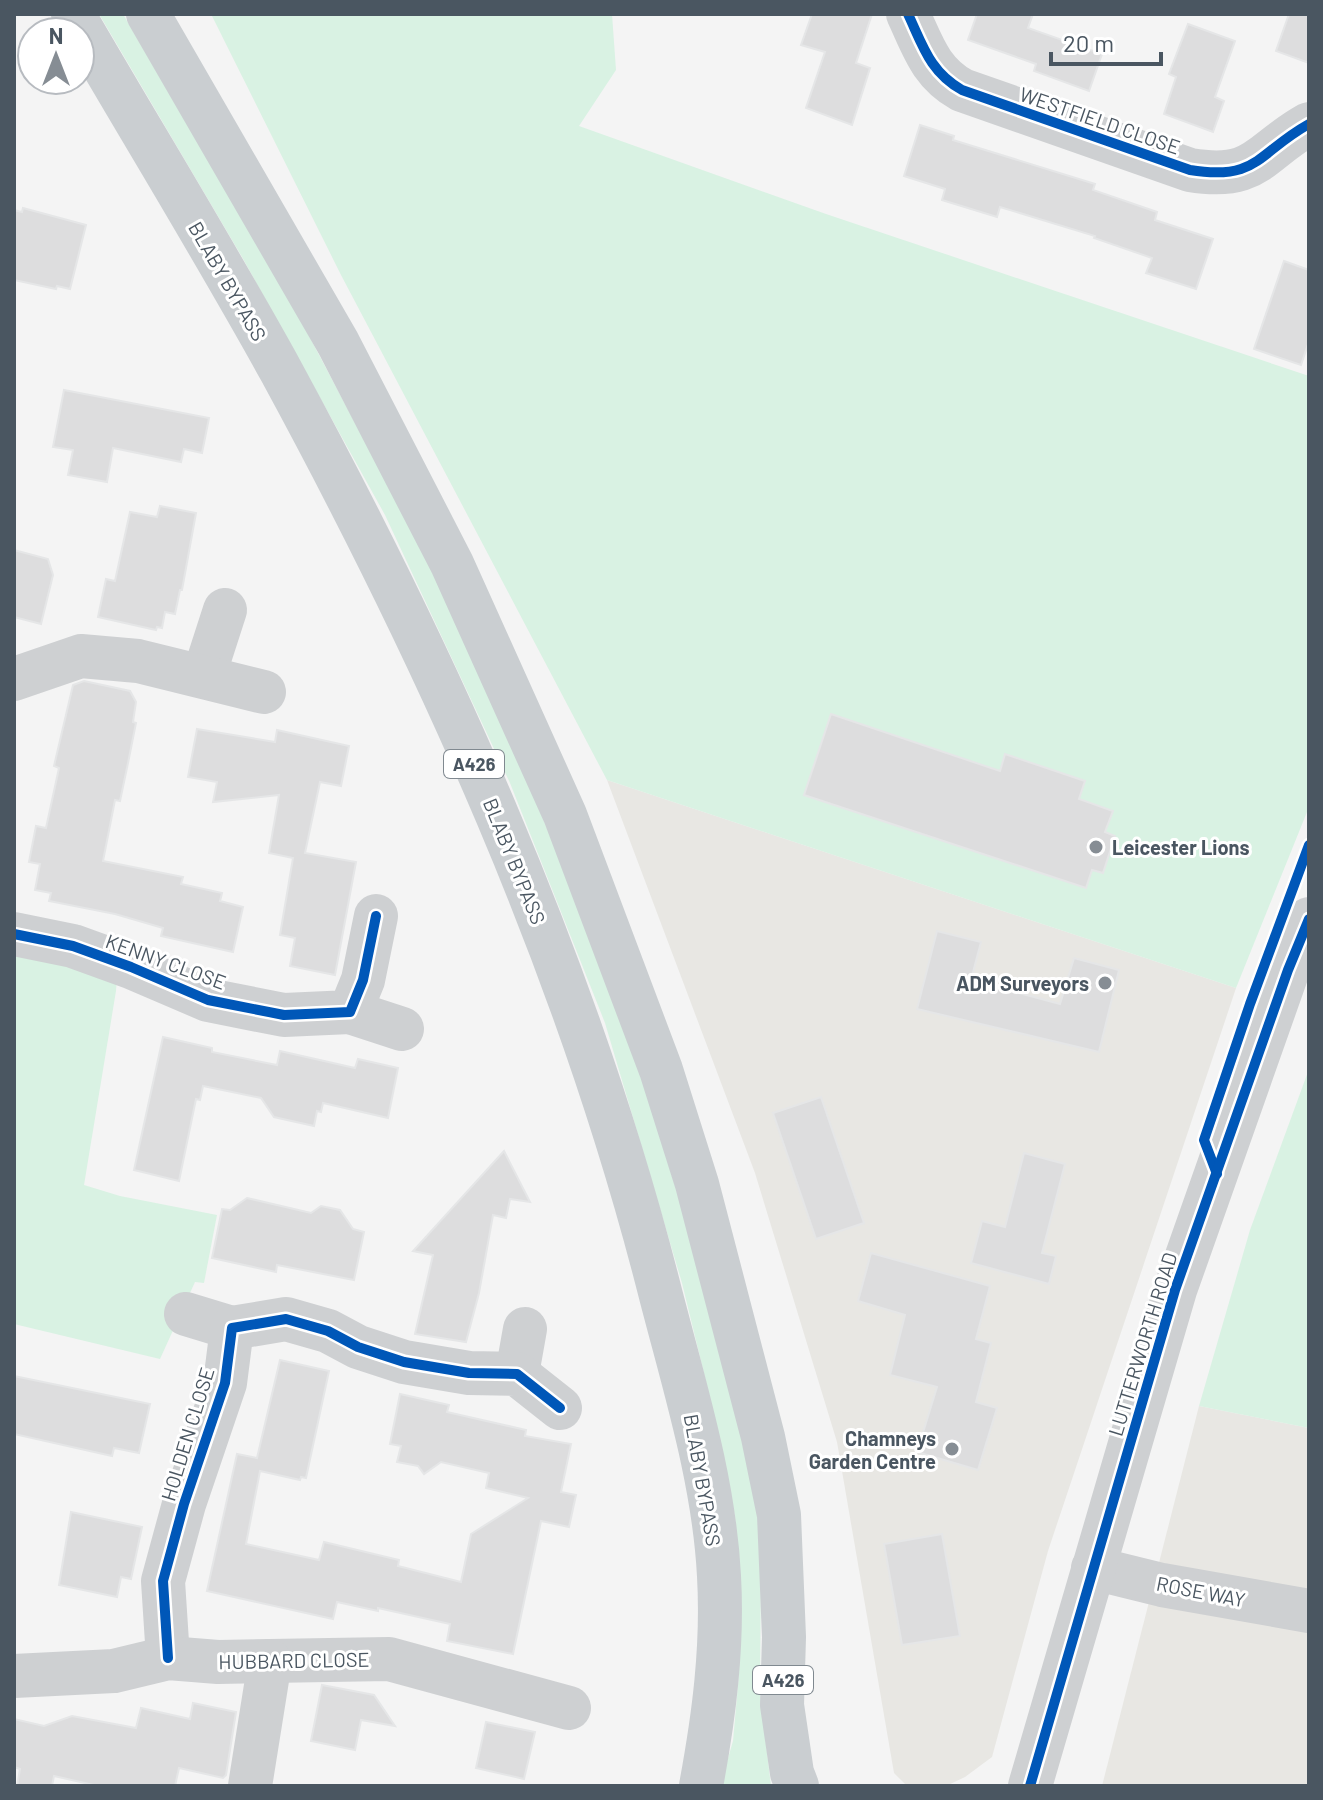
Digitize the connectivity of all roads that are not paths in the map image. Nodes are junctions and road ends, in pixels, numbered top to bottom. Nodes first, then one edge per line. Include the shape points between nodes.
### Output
1 (73, 14) edge
2 (148, 14) edge
3 (908, 14) edge
4 (1309, 124) edge
5 (225, 610) dead end
6 (204, 675) junction
7 (14, 679) edge
8 (264, 692) dead end
9 (376, 916) dead end
10 (1309, 919) edge
11 (14, 934) edge
12 (350, 1012) junction
13 (402, 1029) dead end
14 (186, 1314) dead end
15 (232, 1328) junction
16 (525, 1329) dead end
17 (517, 1374) junction
18 (560, 1408) dead end
19 (1093, 1568) junction
20 (1309, 1611) edge
21 (168, 1658) junction
22 (270, 1661) junction
23 (14, 1676) edge
24 (569, 1708) dead end
25 (250, 1786) edge
26 (701, 1786) edge
27 (797, 1786) edge
28 (1030, 1786) edge

1 - 26 main road, BLABY BYPASS / A426 via 279,368 374,549 493,806 583,1035 647,1240 698,1439 714,1534 719,1575 717,1690
2 - 27 main road, A426 via 338,343 452,564 565,815 661,1070 697,1184 779,1515 782,1705
3 - 4 street, WESTFIELD CLOSE via 928,57 953,85 1190,170 1216,174 1244,169
5 - 6 street
6 - 7 street via 81,656
6 - 8 street
9 - 12 street via 363,980
10 - 19 street, LUTTERWORTH ROAD via 1175,1290
11 - 12 street, KENNY CLOSE via 73,946 208,1000 284,1015
12 - 13 street, KENNY CLOSE
14 - 15 street
15 - 17 street via 286,1319 404,1362 469,1373
15 - 21 street, HOLDEN CLOSE via 225,1383 163,1581
16 - 17 street
17 - 18 street
19 - 20 street, ROSE WAY
19 - 28 street, LUTTERWORTH ROAD
21 - 22 street, HUBBARD CLOSE
21 - 23 street, HUBBARD CLOSE via 114,1671
22 - 24 street, HUBBARD CLOSE via 389,1659
22 - 25 street

